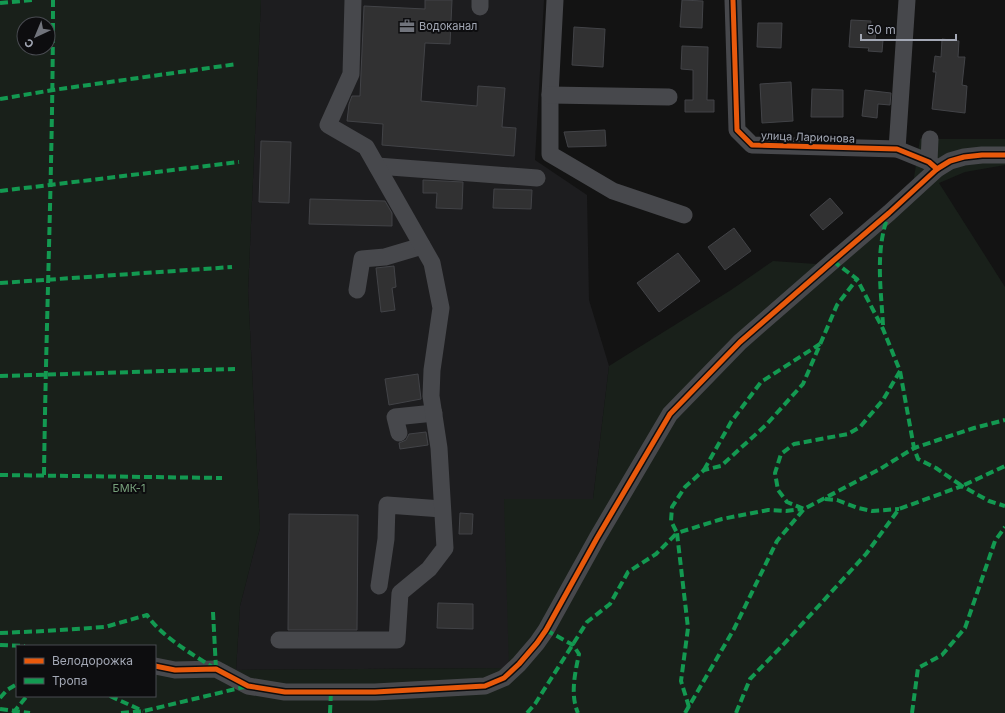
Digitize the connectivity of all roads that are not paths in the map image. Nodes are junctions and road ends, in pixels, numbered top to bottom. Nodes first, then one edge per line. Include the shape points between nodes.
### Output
1 (353, 0) edge
2 (555, 0) edge
3 (733, 0) edge
4 (907, 0) edge
5 (550, 95) junction
6 (669, 97) dead end
7 (930, 139) dead end
8 (897, 149) junction
9 (1005, 155) edge
10 (376, 166) junction
11 (933, 166) junction
12 (537, 178) dead end
13 (684, 216) dead end
14 (422, 246) junction
15 (357, 290) dead end
16 (434, 413) junction
17 (398, 433) dead end
18 (442, 509) junction
19 (379, 586) dead end
20 (279, 640) dead end
21 (156, 666) edge

1 - 10 street via 351,74 328,125 366,147
2 - 5 street
3 - 8 street, улица Ларионова via 737,130 752,145
4 - 8 street
5 - 6 street
5 - 13 street via 550,154 613,191
7 - 11 street
8 - 11 street, улица Ларионова
9 - 11 street via 964,157
10 - 12 street
10 - 14 street
11 - 21 street via 889,214 740,342 670,414 546,630 519,664 504,678 484,686 375,692 285,692 248,686 216,669 175,670
14 - 15 street via 362,259
14 - 16 street via 432,262 441,308 432,370 431,396
16 - 17 street via 395,417
16 - 18 street via 439,448
18 - 19 street via 387,505 386,539
18 - 20 street via 445,548 429,569 400,593 397,640

